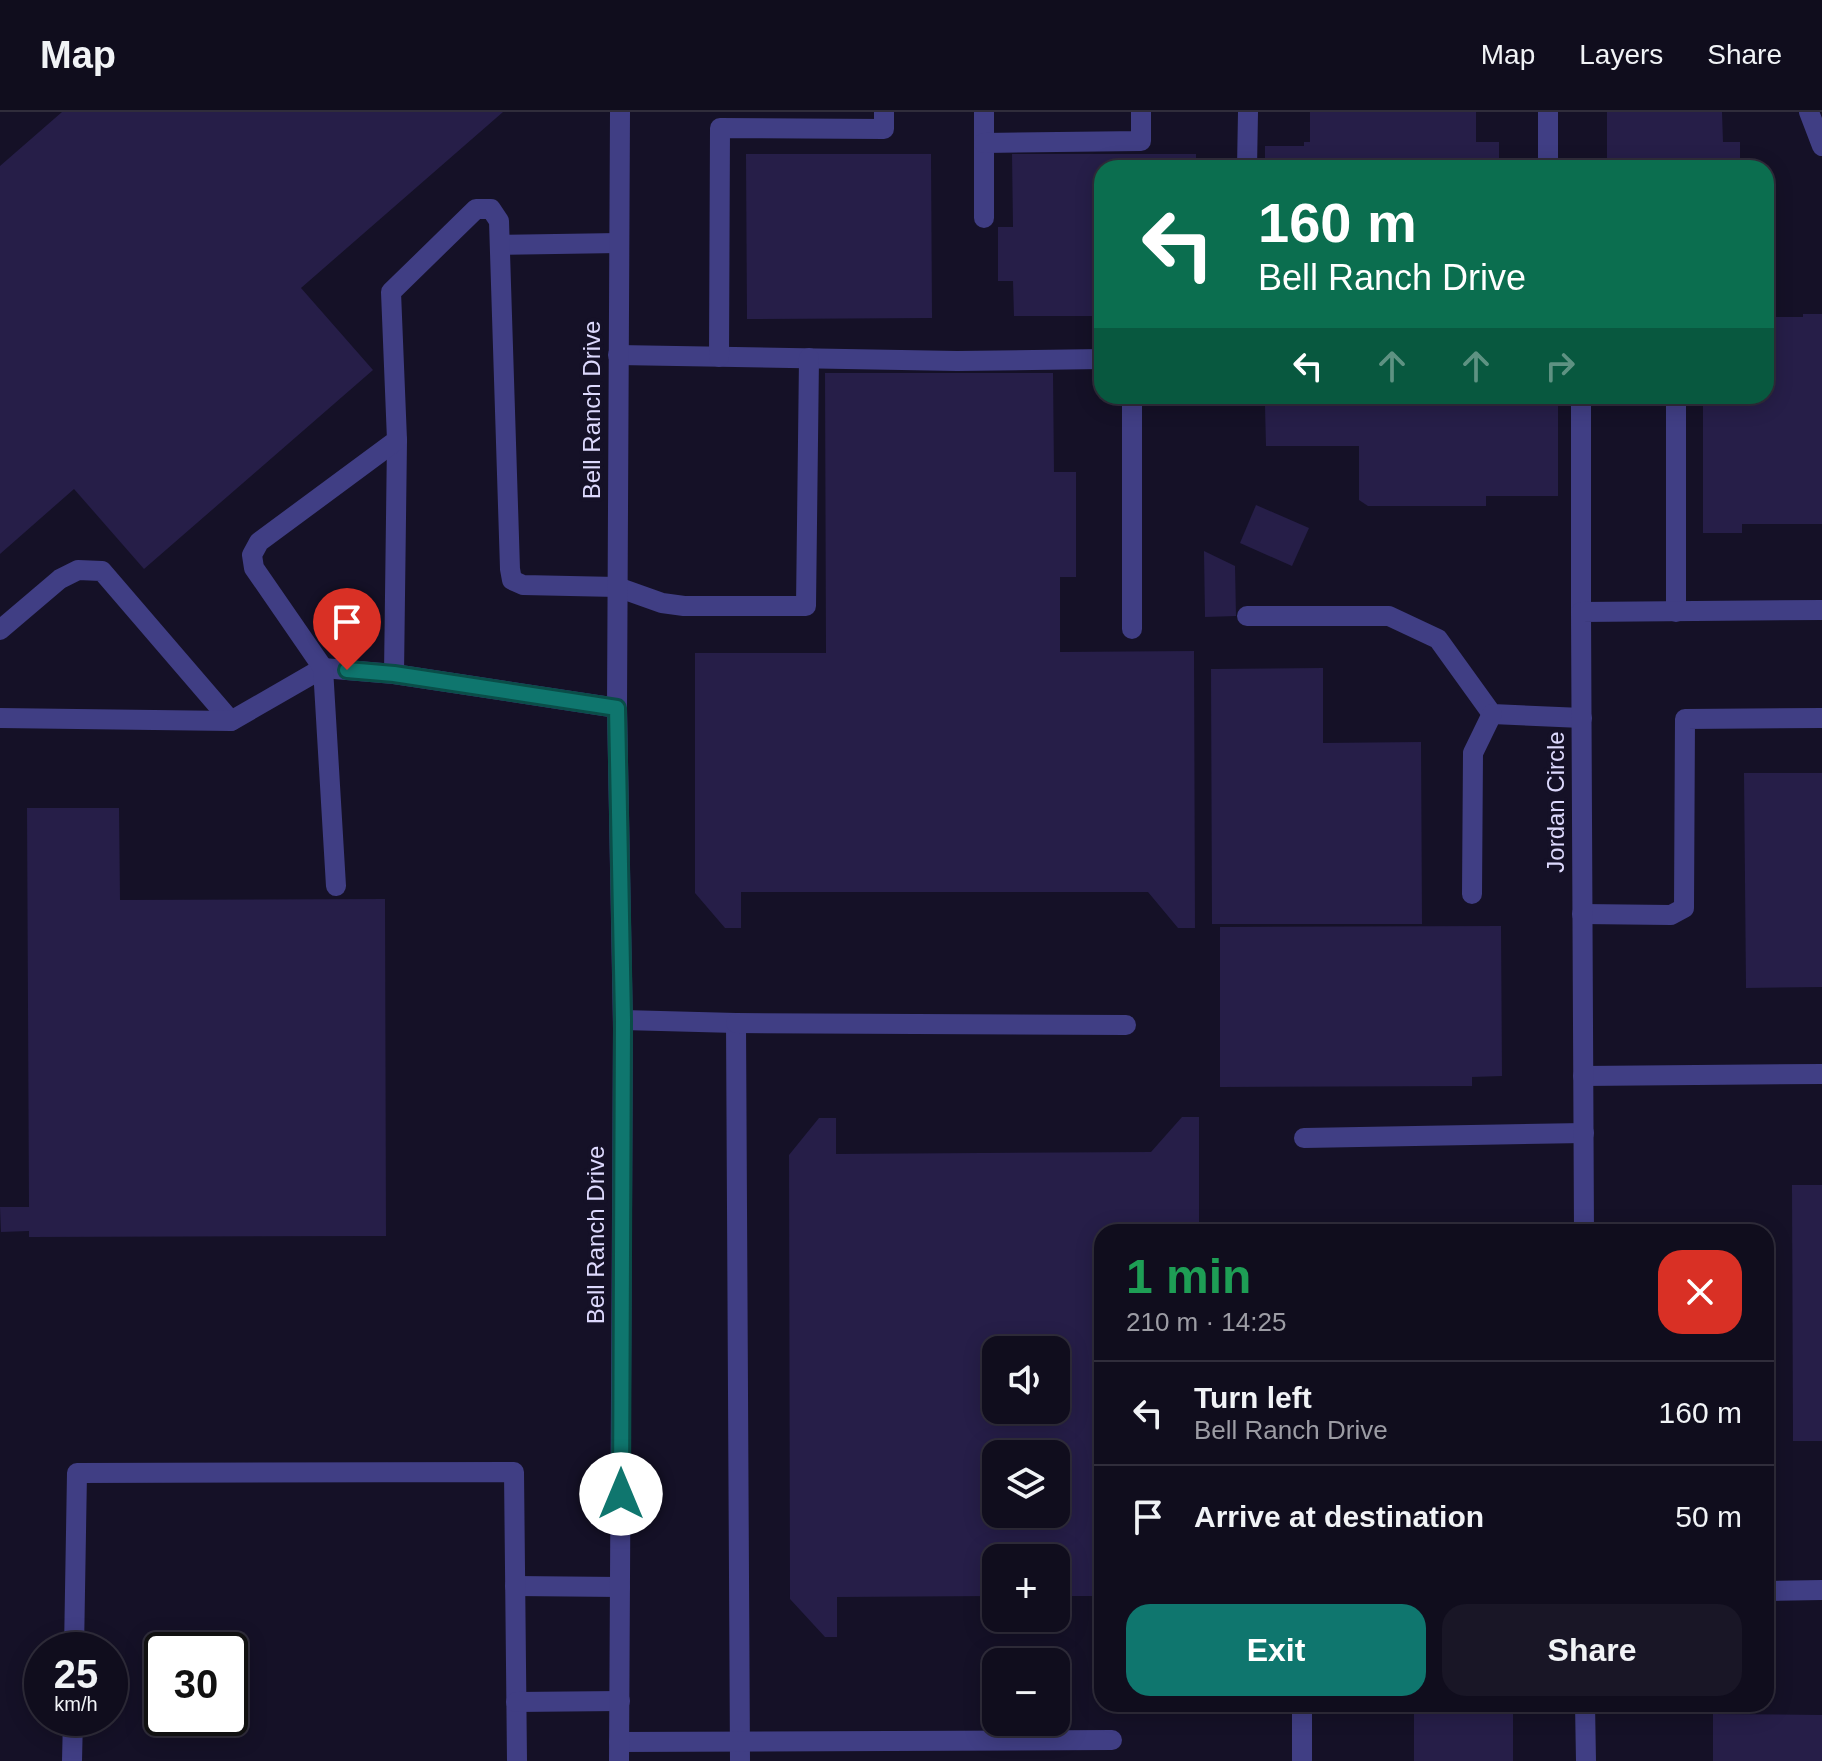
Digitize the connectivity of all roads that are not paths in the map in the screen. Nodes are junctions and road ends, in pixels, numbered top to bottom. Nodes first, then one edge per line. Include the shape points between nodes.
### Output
1 (620, 112) edge
2 (884, 112) edge
3 (984, 112) edge
4 (1141, 112) edge
5 (1248, 112) edge
6 (1548, 112) edge
7 (1809, 112) edge
8 (984, 143) junction
9 (1822, 146) edge
10 (1247, 160) edge
11 (1548, 160) edge
12 (984, 218) dead end
13 (619, 243) junction
14 (500, 245) junction
15 (618, 355) junction
16 (719, 357) junction
17 (809, 358) junction
18 (1094, 359) edge
19 (1132, 404) edge
20 (1581, 404) edge
21 (1676, 404) edge
22 (397, 440) junction
23 (617, 587) junction
24 (1822, 610) edge
25 (1581, 612) junction
26 (1676, 612) junction
27 (1247, 616) dead end
28 (1132, 629) dead end
29 (0, 630) edge
30 (323, 668) junction
31 (394, 674) junction
32 (617, 708) junction
33 (1492, 714) junction
34 (0, 718) edge
35 (1582, 718) junction
36 (1822, 718) edge
37 (231, 721) junction
38 (336, 886) dead end
39 (1472, 894) dead end
40 (1582, 914) junction
41 (623, 1020) junction
42 (736, 1023) junction
43 (1126, 1025) dead end
44 (1822, 1074) edge
45 (1583, 1076) junction
46 (1584, 1133) junction
47 (1304, 1138) dead end
48 (1584, 1224) edge
49 (515, 1586) junction
50 (620, 1587) junction
51 (1822, 1590) edge
52 (1774, 1591) edge
53 (74, 1632) edge
54 (620, 1701) junction
55 (516, 1702) junction
56 (1302, 1712) edge
57 (1585, 1712) edge
58 (73, 1736) edge
59 (1112, 1740) dead end
60 (619, 1752) edge
61 (740, 1752) edge
62 (72, 1761) edge
63 (517, 1761) edge
64 (1302, 1761) edge
65 (1586, 1761) edge

1 - 13 street, Bell Ranch Drive
2 - 16 street via 884,129 720,128
3 - 8 street
4 - 8 street via 1141,141
5 - 10 street
6 - 11 street
7 - 9 street
8 - 12 street
13 - 14 street
13 - 15 street, Bell Ranch Drive
14 - 22 street via 499,221 491,209 476,209 391,292
14 - 23 street via 512,580 523,585
15 - 16 street
15 - 23 street, Bell Ranch Drive
16 - 17 street
17 - 18 street
17 - 23 street via 806,606 684,606
19 - 28 street
20 - 25 street, Jordan Circle
21 - 26 street
22 - 30 street via 259,542 252,555 254,568
22 - 31 street
23 - 32 street, Bell Ranch Drive
24 - 26 street
25 - 26 street
25 - 35 street, Jordan Circle
27 - 33 street via 1389,616 1438,639
29 - 37 street via 60,579 78,570 102,571
30 - 31 street
30 - 37 street
30 - 38 street
31 - 32 street
32 - 41 street, Bell Ranch Drive
33 - 35 street
33 - 39 street via 1473,753
34 - 37 street
35 - 40 street, Jordan Circle
36 - 40 street via 1685,719 1684,908 1671,915
40 - 45 street, Jordan Circle
41 - 42 street
41 - 50 street, Bell Ranch Drive
42 - 43 street
42 - 61 street
44 - 45 street
45 - 46 street, Jordan Circle
46 - 47 street
46 - 48 street, Jordan Circle
49 - 50 street
49 - 53 street via 514,1472 77,1473
49 - 55 street
50 - 54 street, Bell Ranch Drive
51 - 52 street
54 - 55 street
54 - 60 street, Bell Ranch Drive
55 - 63 street
56 - 64 street
57 - 65 street
58 - 62 street
59 - 61 street
60 - 61 street

